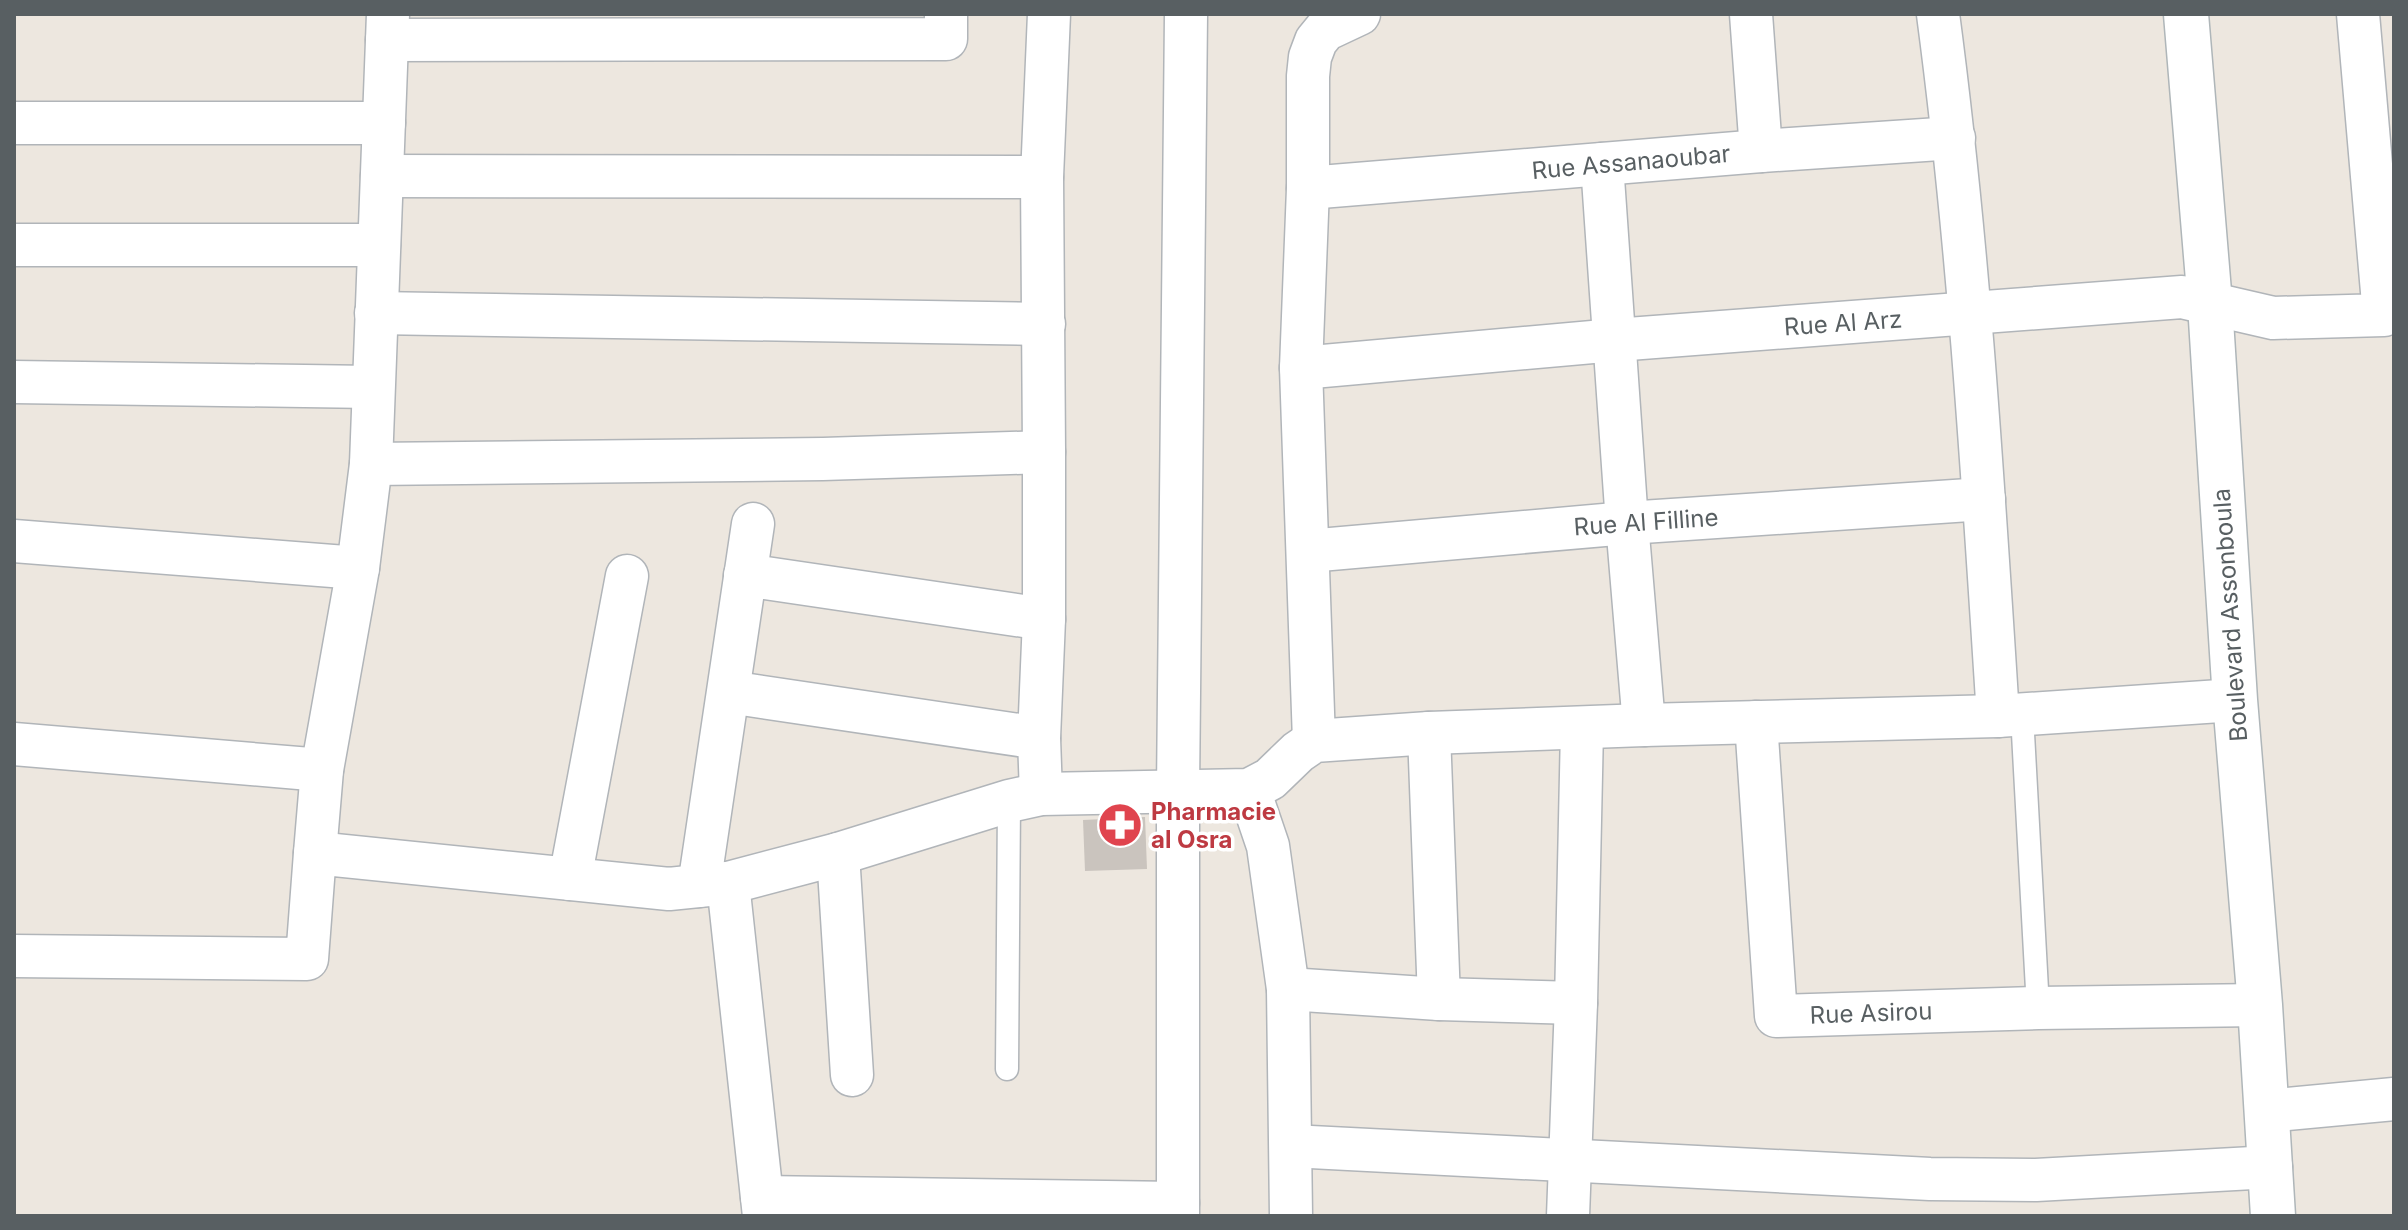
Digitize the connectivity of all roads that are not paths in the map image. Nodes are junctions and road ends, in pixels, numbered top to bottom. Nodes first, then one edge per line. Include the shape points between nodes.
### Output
1 (946, 14) edge
2 (1049, 14) edge
3 (1186, 14) edge
4 (1359, 14) edge
5 (1751, 14) edge
6 (1938, 14) edge
7 (2186, 14) edge
8 (2358, 14) edge
9 (388, 27) edge
10 (14, 123) edge
11 (384, 123) junction
12 (1954, 138) junction
13 (1761, 151) junction
14 (1602, 164) junction
15 (382, 176) junction
16 (1042, 177) junction
17 (1308, 188) junction
18 (14, 245) edge
19 (379, 245) junction
20 (2210, 304) junction
21 (376, 313) junction
22 (1970, 313) junction
23 (1044, 324) junction
24 (1615, 340) junction
25 (1301, 368) junction
26 (14, 382) edge
27 (372, 387) junction
28 (1044, 452) junction
29 (371, 464) junction
30 (1984, 499) junction
31 (1627, 523) junction
32 (753, 524) dead end
33 (14, 541) edge
34 (1308, 551) junction
35 (358, 568) junction
36 (745, 575) junction
37 (627, 576) dead end
38 (1044, 619) junction
39 (729, 692) junction
40 (2235, 700) junction
41 (2010, 715) junction
42 (1756, 722) junction
43 (1644, 725) junction
44 (1582, 729) junction
45 (1429, 733) junction
46 (1039, 738) junction
47 (1314, 741) junction
48 (14, 744) edge
49 (322, 770) junction
50 (1178, 790) junction
51 (1249, 790) junction
52 (1025, 797) junction
53 (315, 853) junction
54 (838, 854) junction
55 (570, 879) junction
56 (714, 885) junction
57 (14, 956) edge
58 (1288, 989) junction
59 (1439, 999) junction
60 (1576, 1003) junction
61 (2260, 1005) junction
62 (2038, 1008) junction
63 (1007, 1069) dead end
64 (852, 1075) dead end
65 (2394, 1099) edge
66 (2267, 1111) junction
67 (1291, 1146) junction
68 (1569, 1159) junction
69 (2271, 1167) junction
70 (763, 1207) edge
71 (1178, 1209) edge
72 (1291, 1216) edge
73 (1568, 1216) edge
74 (2273, 1216) edge

1 - 9 street via 946,39
2 - 16 street
3 - 50 street
4 - 17 street via 1325,30 1310,57
5 - 13 street
6 - 12 street
7 - 20 street, Boulevard Assonboula
8 - 20 street, Rue Al Arz via 2384,315 2273,318
9 - 11 street
10 - 11 street
11 - 15 street
12 - 13 street, Rue Assanaoubar
12 - 22 street
13 - 14 street, Rue Assanaoubar
14 - 17 street, Rue Assanaoubar
14 - 24 street
15 - 16 street
15 - 19 street
16 - 23 street
17 - 25 street
18 - 19 street
19 - 21 street
20 - 22 street, Rue Al Arz via 2182,297
20 - 40 street, Boulevard Assonboula
21 - 23 street
21 - 27 street
22 - 24 street, Rue Al Arz
22 - 30 street
23 - 28 street
24 - 25 street, Rue Al Arz
24 - 31 street
25 - 34 street
26 - 27 street
27 - 29 street
28 - 29 street
28 - 38 street
29 - 35 street
30 - 31 street, Rue Al Filline
30 - 41 street
31 - 34 street, Rue Al Filline
31 - 43 street
32 - 36 street
33 - 35 street
34 - 47 street
35 - 49 street
36 - 38 street
36 - 39 street
37 - 55 street
38 - 46 street
39 - 46 street
39 - 56 street
40 - 41 street
40 - 61 street, Boulevard Assonboula
41 - 42 street
41 - 62 lane
42 - 43 street
42 - 62 street, Rue Asirou via 1776,1016
43 - 44 street
44 - 45 street
44 - 60 street
45 - 47 street
45 - 59 street
46 - 52 street
47 - 51 street
48 - 49 street
49 - 53 street
50 - 51 street
50 - 52 street
50 - 71 street
51 - 58 street via 1268,846
52 - 54 street
52 - 63 lane
53 - 55 street
53 - 57 street via 307,959
54 - 56 street
54 - 64 street
55 - 56 street via 669,889
56 - 70 street
58 - 59 street
58 - 67 street
59 - 60 street
60 - 68 street
61 - 62 street, Rue Asirou
61 - 66 street, Boulevard Assonboula
65 - 66 street
66 - 69 street, Boulevard Assonboula
67 - 68 street
67 - 72 street
68 - 69 street via 1930,1179 2021,1180
68 - 73 street
69 - 74 street, Boulevard Assonboula
70 - 71 street

